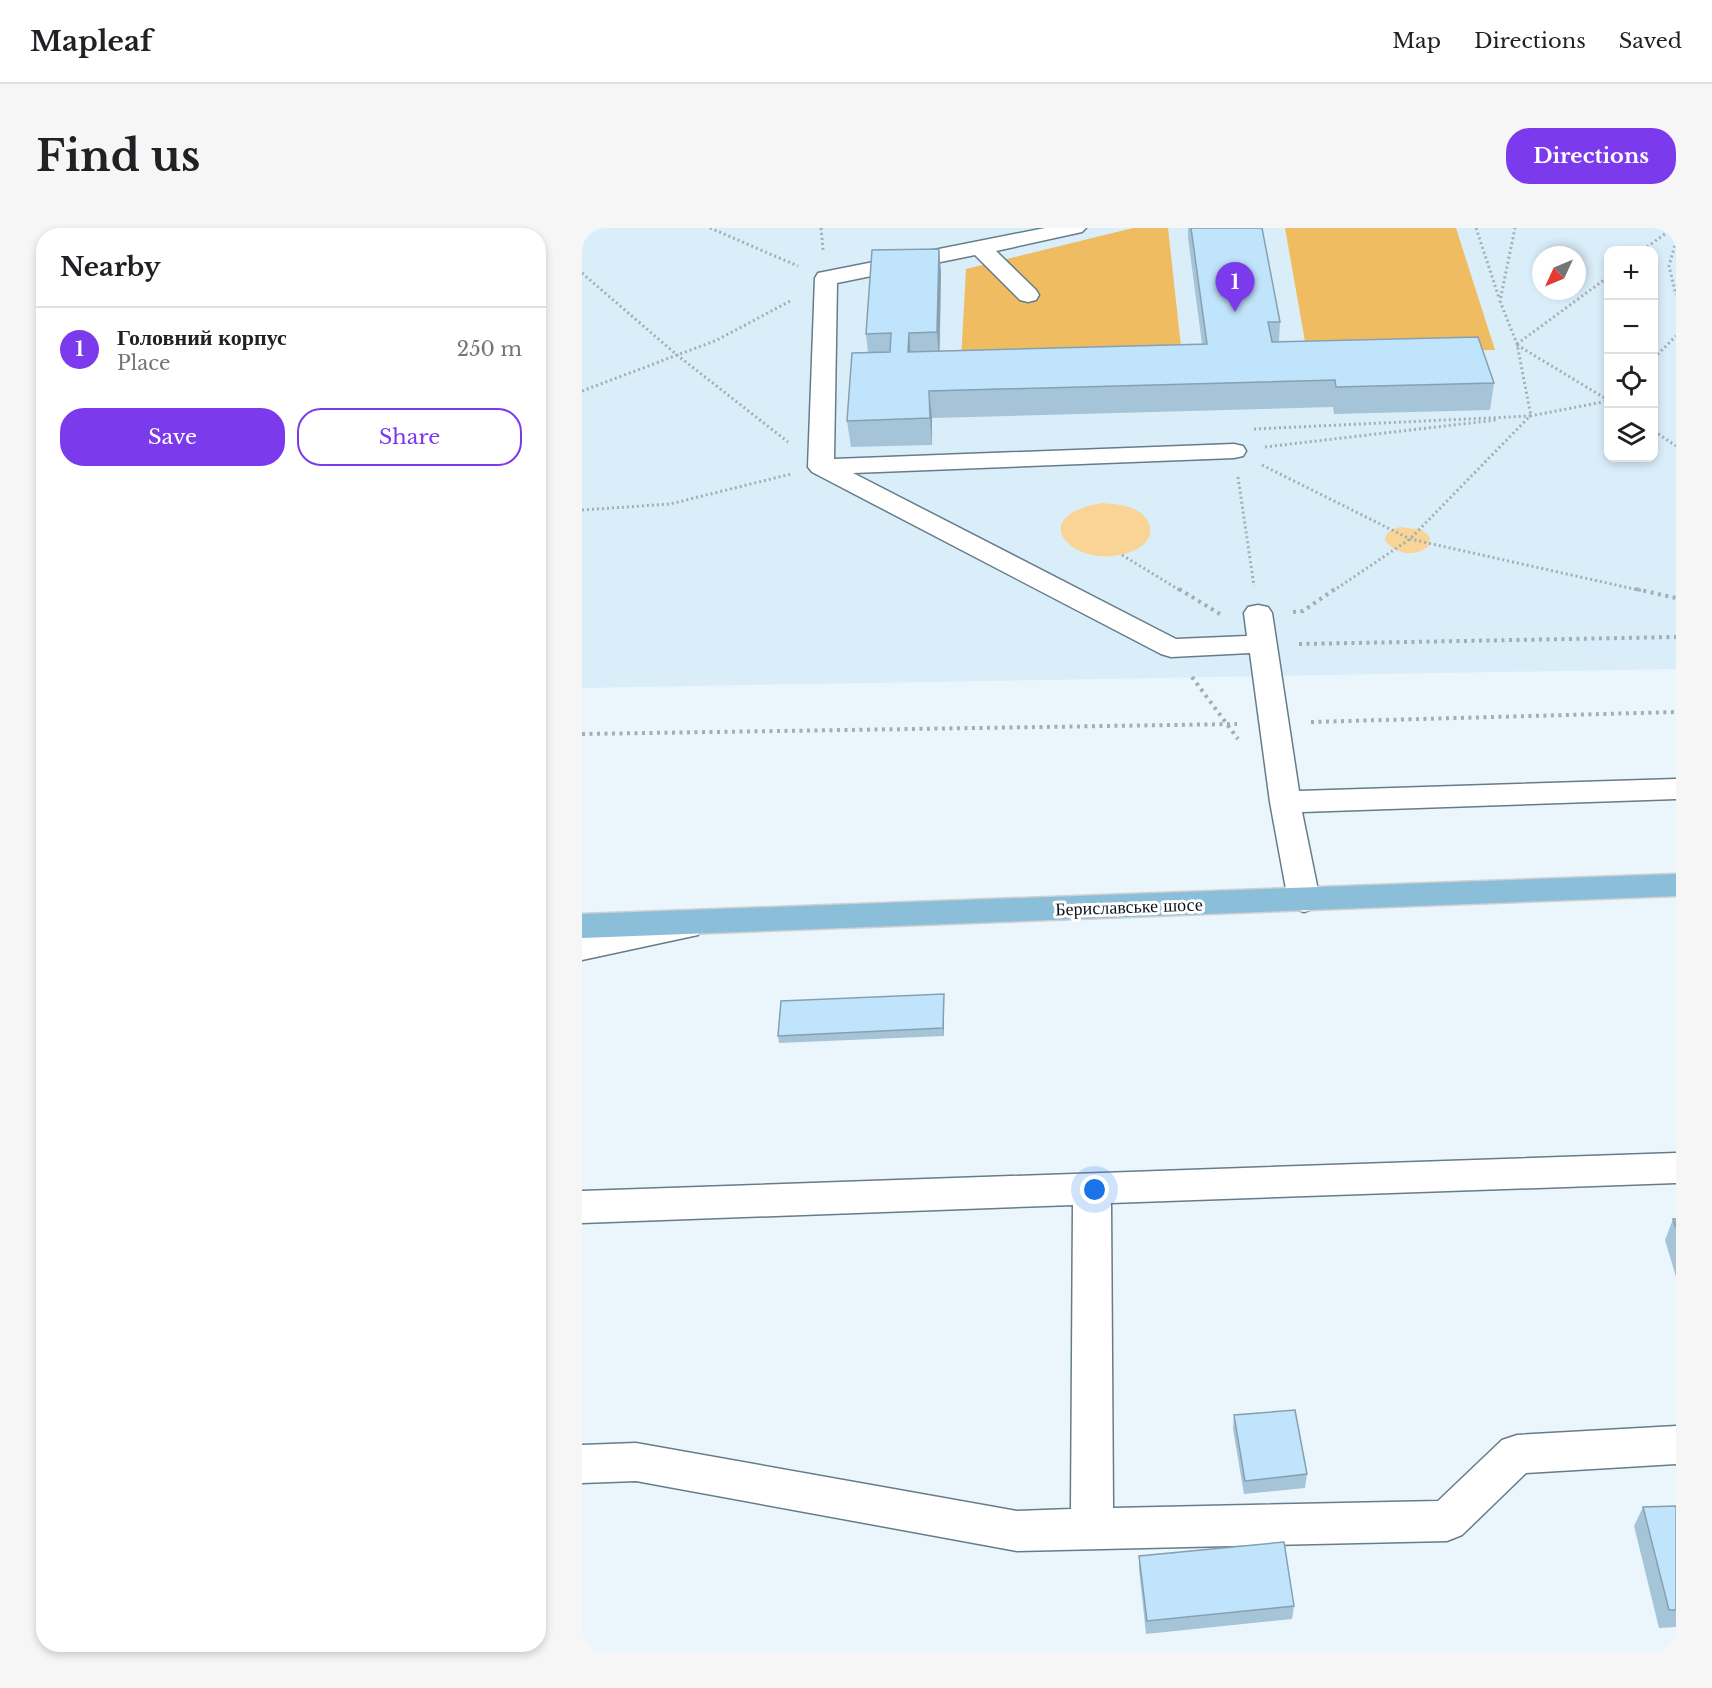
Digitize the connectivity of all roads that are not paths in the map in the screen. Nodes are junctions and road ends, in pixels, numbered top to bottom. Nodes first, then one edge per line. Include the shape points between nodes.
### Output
1 (1076, 228) edge
2 (980, 248) junction
3 (1028, 295) dead end
4 (1234, 451) road end
5 (821, 467) junction
6 (1258, 613) road end
7 (1262, 644) junction
8 (1676, 789) edge
9 (1285, 802) junction
10 (1676, 885) edge
11 (1304, 900) junction
12 (707, 923) junction
13 (582, 926) edge
14 (582, 948) edge
15 (1676, 1168) edge
16 (1092, 1188) junction
17 (582, 1207) edge
18 (1676, 1445) edge
19 (582, 1464) edge
20 (1092, 1530) junction

1 - 2 street
2 - 3 street
2 - 5 street via 826,278
4 - 5 street
5 - 7 street via 1171,648
6 - 7 street
7 - 9 street
8 - 9 street
9 - 11 street
10 - 11 main road, Бериславське шосе
11 - 12 main road, Бериславське шосе
12 - 13 main road, Бериславське шосе
12 - 14 street
15 - 16 street
16 - 17 street
16 - 20 street
18 - 20 street via 1516,1454 1447,1521
19 - 20 street via 636,1462 1017,1531

